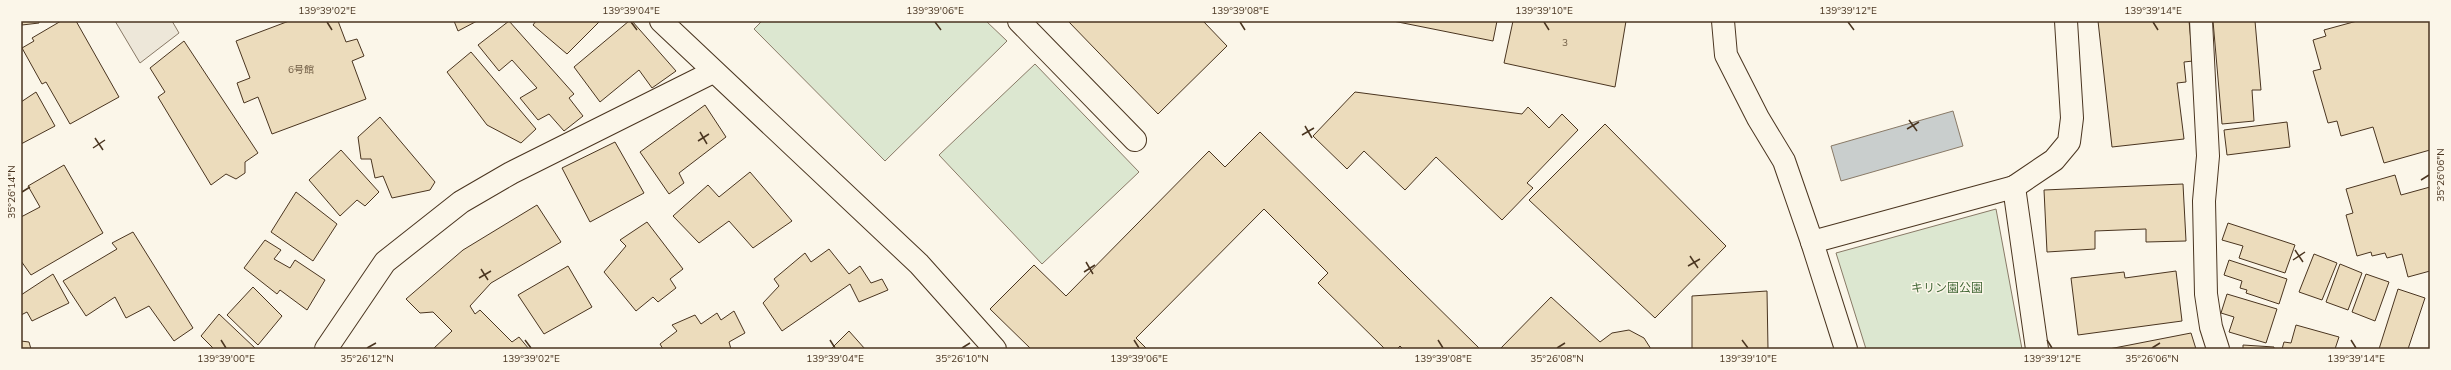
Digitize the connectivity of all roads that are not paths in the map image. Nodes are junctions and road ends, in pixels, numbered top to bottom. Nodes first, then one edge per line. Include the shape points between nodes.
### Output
1 (661, 21) edge
2 (1019, 21) edge
3 (1723, 21) edge
4 (2066, 21) edge
5 (2201, 21) edge
6 (713, 72) junction
7 (1135, 140) dead end
8 (2014, 187) junction
9 (1812, 242) junction
10 (326, 349) edge
11 (995, 349) edge
12 (1846, 349) edge
13 (2037, 349) edge
14 (2218, 349) edge

1 - 6 street
2 - 7 street
3 - 9 street via 1726,55 1758,118 1784,161
4 - 8 street via 2072,118 2069,142 2054,160
5 - 14 street via 2208,156 2204,201 2206,294 2211,327
6 - 10 street via 511,173 461,202 385,262
6 - 11 street via 919,264
8 - 9 street
8 - 13 street
9 - 12 street

